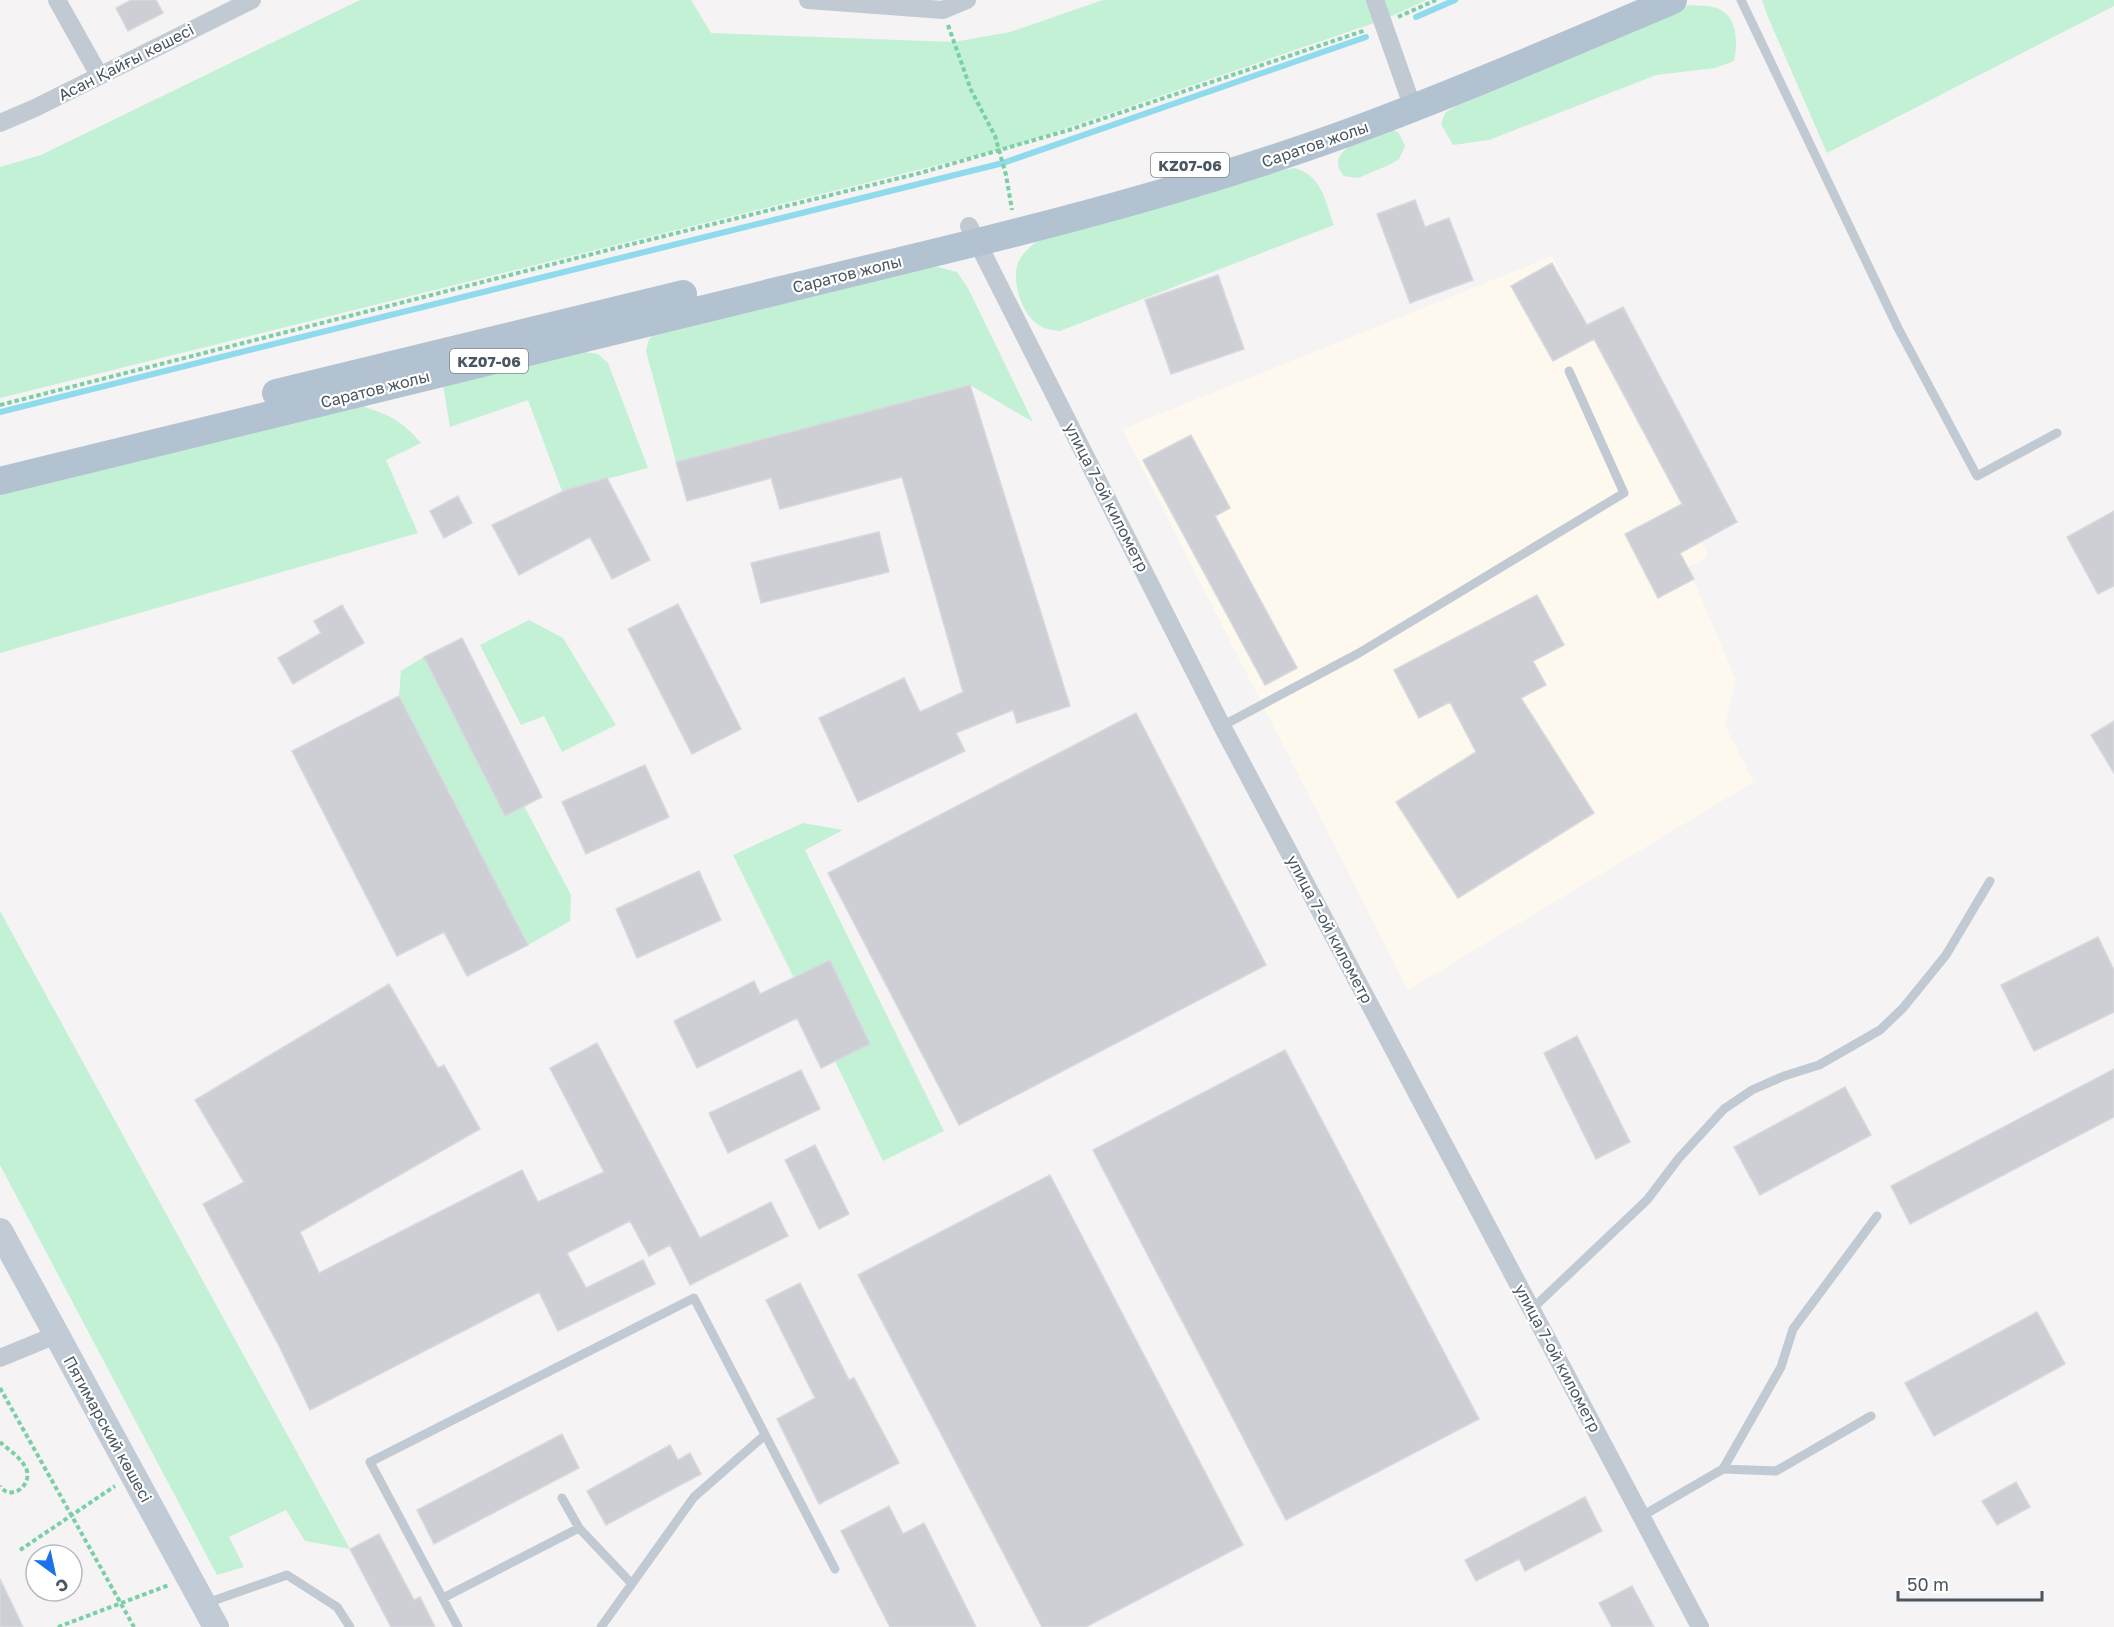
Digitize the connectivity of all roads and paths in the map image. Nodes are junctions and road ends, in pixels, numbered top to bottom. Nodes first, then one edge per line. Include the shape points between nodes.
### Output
1 (57, 0) edge
2 (252, 0) edge
3 (808, 0) edge
4 (967, 0) edge
5 (1375, 0) edge
6 (1436, 0) edge
7 (1624, 0) edge
8 (1673, 0) edge
9 (1741, 0) edge
10 (943, 10) junction
11 (1384, 24) junction
12 (99, 75) junction
13 (1410, 100) junction
14 (0, 123) edge
15 (999, 152) junction
16 (1013, 214) junction
17 (974, 234) junction
18 (621, 319) junction
19 (1569, 371) dead end
20 (0, 405) edge
21 (2057, 433) dead end
22 (0, 461) edge
23 (0, 481) edge
24 (1222, 726) junction
25 (1990, 881) dead end
26 (1877, 1215) dead end
27 (0, 1231) edge
28 (1532, 1309) junction
29 (56, 1335) junction
30 (0, 1358) edge
31 (0, 1388) edge
32 (1871, 1416) dead end
33 (765, 1435) junction
34 (0, 1442) edge
35 (1723, 1469) junction
36 (133, 1474) junction
37 (0, 1486) edge
38 (562, 1498) dead end
39 (71, 1514) junction
40 (1642, 1516) junction
41 (579, 1528) junction
42 (20, 1550) dead end
43 (835, 1569) dead end
44 (189, 1577) junction
45 (632, 1584) junction
46 (443, 1598) junction
47 (121, 1604) junction
48 (204, 1604) junction
49 (58, 1627) edge
50 (134, 1627) edge
51 (216, 1627) edge
52 (350, 1627) edge
53 (458, 1627) edge
54 (601, 1627) edge
55 (1700, 1627) edge

1 - 12 street
2 - 12 street, Асан Қайғы көшесі
3 - 10 street
4 - 10 street
5 - 11 street
6 - 11 path
7 - 13 main road, Саратов жолы / KZ07-06
8 - 13 main road, Саратов жолы / KZ07-06
9 - 21 lane via 1898,328 1977,476
10 - 15 path via 971,90
11 - 13 street
11 - 15 path
12 - 14 street, Асан Қайғы көшесі
13 - 16 main road, Саратов жолы / KZ07-06 via 1345,115 1240,150
13 - 17 main road, Саратов жолы / KZ07-06 via 1295,151 1169,191
15 - 16 path
15 - 20 path
16 - 17 main road, Саратов жолы / KZ07-06
17 - 18 main road, Саратов жолы / KZ07-06
17 - 24 street, улица 7-ой километр
18 - 22 main road, Саратов жолы / KZ07-06
18 - 23 main road, Саратов жолы / KZ07-06
19 - 24 lane via 1624,493 1359,654
24 - 28 street, улица 7-ой километр
25 - 28 lane via 1946,955 1880,1030 1819,1065 1752,1090 1724,1109 1647,1200
26 - 35 lane via 1793,1329 1781,1367
27 - 29 main road, Пятимарский көшесі
28 - 40 street, улица 7-ой километр
29 - 30 street
29 - 36 main road, Пятимарский көшесі
31 - 39 path
32 - 35 lane via 1776,1471
33 - 43 lane
33 - 45 lane via 694,1497
33 - 46 lane via 694,1298 370,1462
34 - 37 path via 27,1470 27,1481 17,1492 2,1490
35 - 40 lane
36 - 39 path
36 - 44 main road, Пятимарский көшесі
38 - 41 lane
39 - 42 path
39 - 47 path
40 - 55 street, улица 7-ой километр
41 - 45 lane
41 - 46 lane
44 - 47 path
44 - 48 main road, Пятимарский көшесі
45 - 54 lane
46 - 53 lane
47 - 49 path
47 - 50 path
48 - 51 main road, Пятимарский көшесі
48 - 52 lane via 287,1575 337,1607

